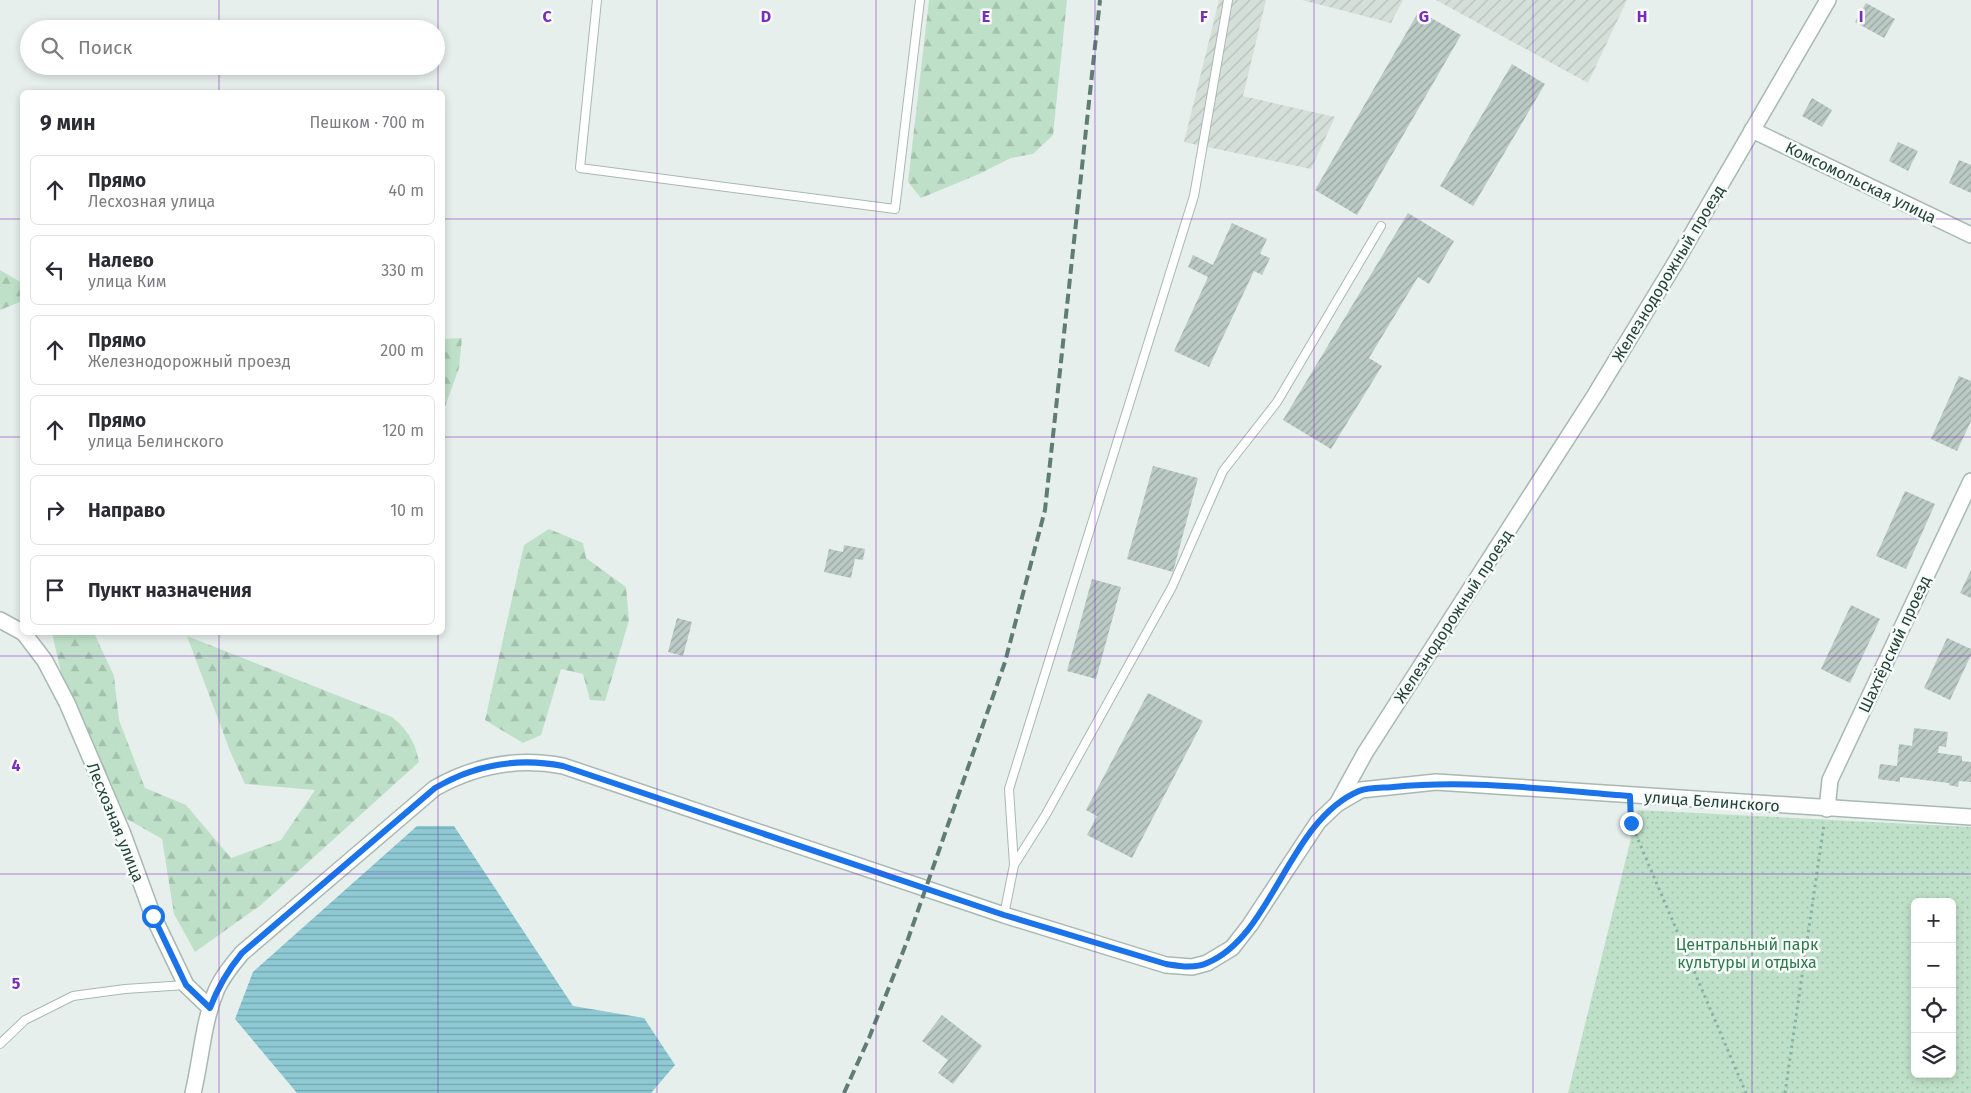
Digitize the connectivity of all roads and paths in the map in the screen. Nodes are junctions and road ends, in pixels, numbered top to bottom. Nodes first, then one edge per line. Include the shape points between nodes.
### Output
1 (597, 0) edge
2 (920, 0) edge
3 (1228, 0) edge
4 (1828, 0) edge
5 (1752, 130) junction
6 (1381, 226) dead end
7 (1971, 235) edge
8 (1971, 481) edge
9 (0, 620) edge
10 (20, 630) edge
11 (25, 635) edge
12 (1630, 796) junction
13 (1337, 804) junction
14 (1827, 809) junction
15 (1971, 817) edge
16 (1014, 865) junction
17 (1004, 915) junction
18 (186, 985) junction
19 (210, 1008) junction
20 (0, 1044) edge
21 (193, 1093) edge
22 (1746, 1093) edge
23 (1785, 1093) edge

1 - 2 lane via 580,168 895,209
3 - 16 lane via 1194,196 1008,789
4 - 5 street, Железнодорожный проезд
5 - 7 street, Комсомольская улица
5 - 13 street, Железнодорожный проезд via 1595,395 1365,753
6 - 16 lane via 1277,402 1223,471 1172,587 1045,816
8 - 14 street, Шахтёрский проезд via 1830,780
9 - 10 street, Лесхозная улица
11 - 18 street, Лесхозная улица via 45,661 67,703 123,834 153,916
12 - 13 street, улица Белинского via 1436,782 1361,790
12 - 14 street, улица Белинского
12 - 22 path via 1631,823
13 - 17 street, Железнодорожный проезд via 1318,822 1232,948 1207,963 1192,967 1166,964
14 - 15 street, улица Белинского
14 - 23 path
16 - 17 lane
17 - 19 street, Железнодорожный проезд via 563,766 540,762 501,763 456,776 435,788 242,953 217,990
18 - 19 street, Лесхозная улица
18 - 20 lane via 73,996 25,1020
19 - 21 street, Железнодорожный проезд

